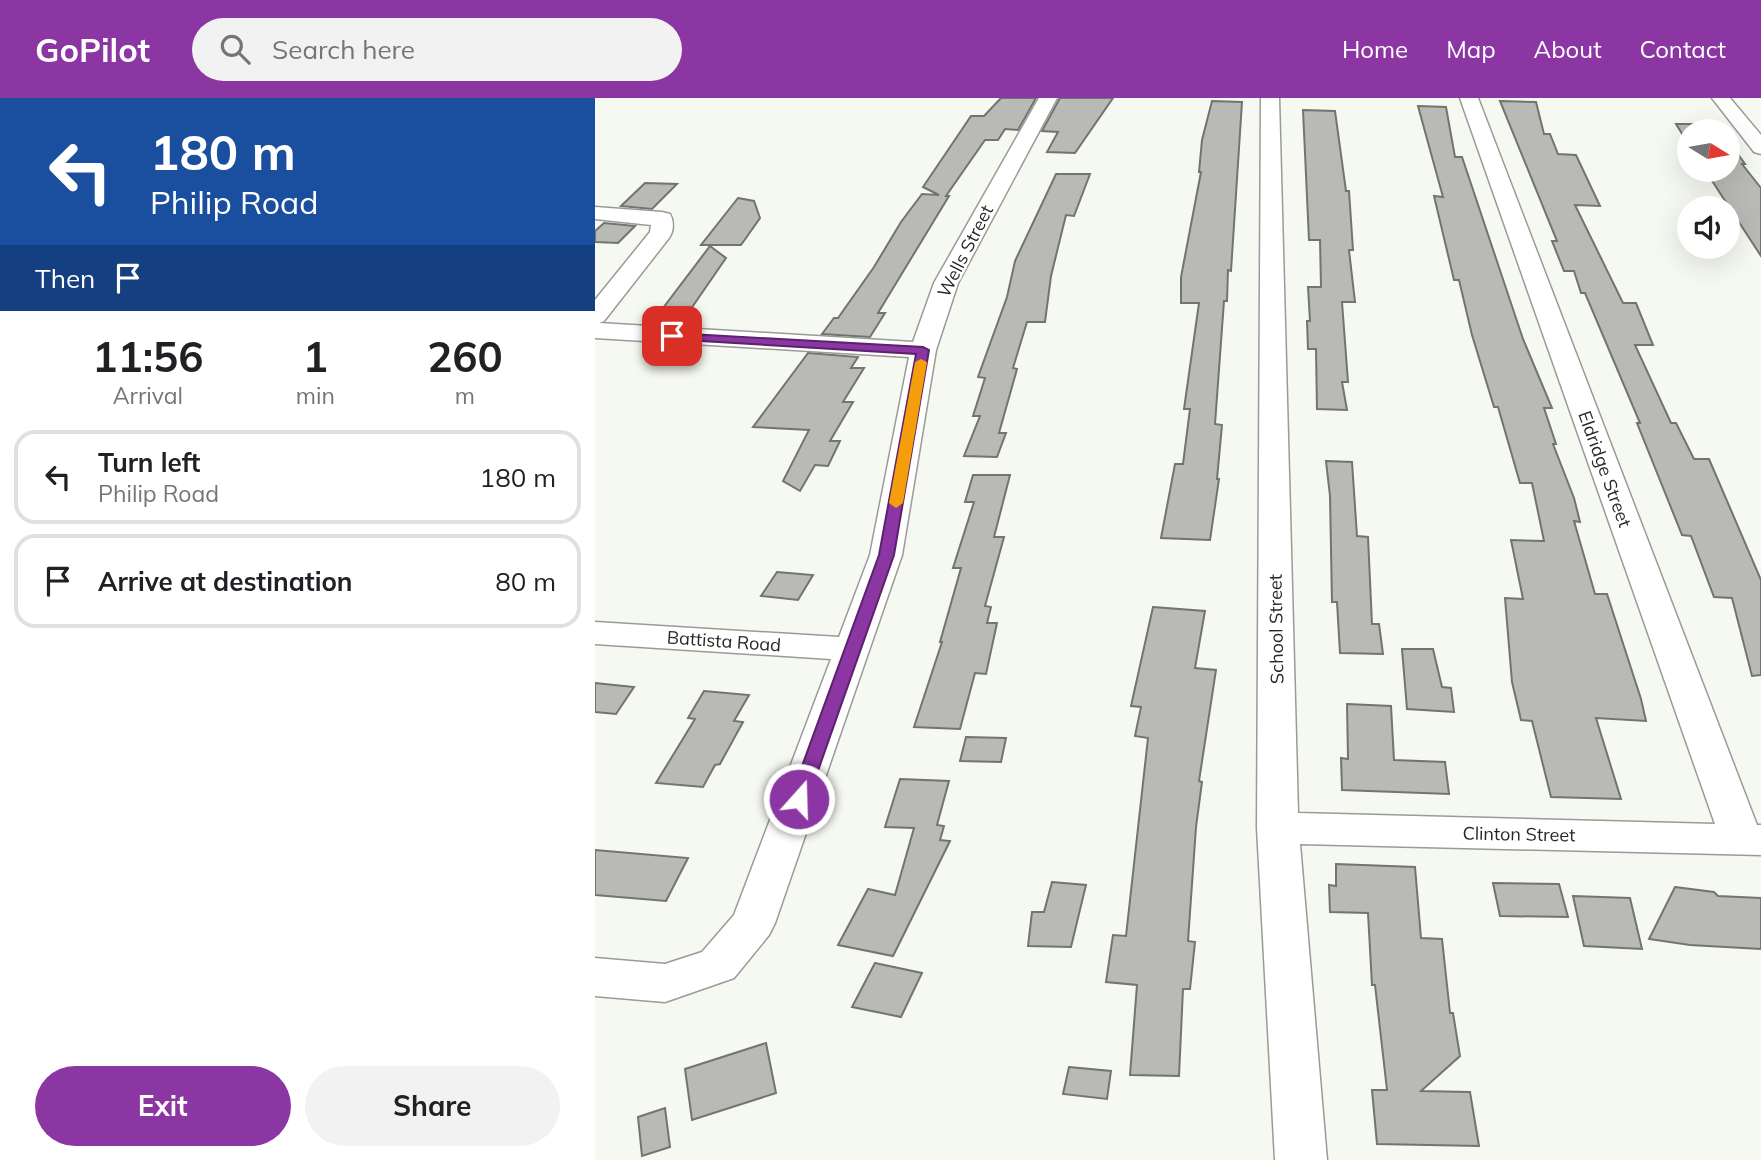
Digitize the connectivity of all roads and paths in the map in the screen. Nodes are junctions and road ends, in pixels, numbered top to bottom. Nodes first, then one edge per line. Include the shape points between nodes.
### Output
1 (1048, 98) edge
2 (1271, 98) edge
3 (1469, 98) edge
4 (1721, 98) edge
5 (1761, 148) edge
6 (595, 213) edge
7 (595, 316) edge
8 (595, 330) edge
9 (923, 350) junction
10 (595, 633) edge
11 (853, 649) junction
12 (1278, 828) junction
13 (1751, 840) edge
14 (595, 977) edge
15 (1301, 1160) edge

1 - 9 street, Wells Street via 946,283
2 - 12 street, School Street
3 - 13 street, Eldridge Street
4 - 5 street
6 - 7 street via 662,219 661,233
8 - 9 street
9 - 11 street, Wells Street via 886,555
10 - 11 street, Battista Road
11 - 14 street, Wells Street via 753,923 718,965 665,983
12 - 13 street, Clinton Street
12 - 15 street, School Street

